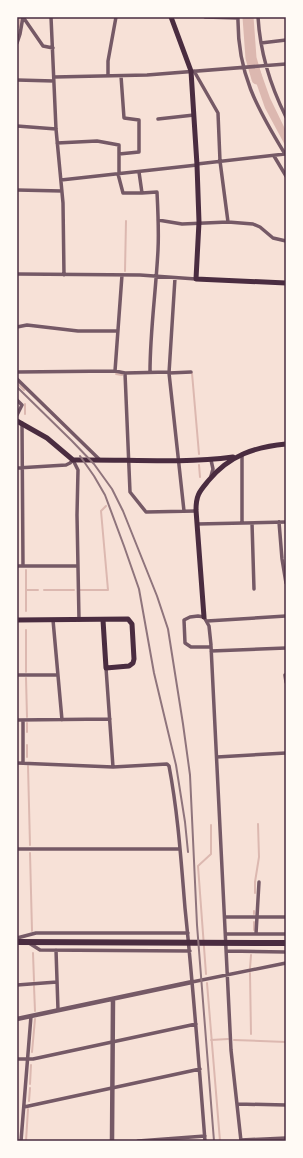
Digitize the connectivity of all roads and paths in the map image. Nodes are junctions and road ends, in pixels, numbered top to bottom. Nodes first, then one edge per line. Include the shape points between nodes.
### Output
1 (23, 17) edge
2 (51, 17) edge
3 (116, 17) edge
4 (171, 17) edge
5 (205, 17) edge
6 (258, 17) edge
7 (238, 18) edge
8 (286, 40) edge
9 (17, 43) edge
10 (261, 43) junction
11 (52, 48) junction
12 (286, 64) edge
13 (264, 65) junction
14 (244, 67) junction
15 (193, 71) junction
16 (108, 76) junction
17 (121, 76) junction
18 (54, 79) junction
19 (17, 80) edge
20 (285, 113) edge
21 (194, 115) junction
22 (286, 118) edge
23 (158, 119) dead end
24 (17, 126) edge
25 (56, 129) junction
26 (57, 143) junction
27 (119, 154) junction
28 (286, 154) edge
29 (274, 156) junction
30 (220, 161) junction
31 (197, 164) junction
32 (139, 172) junction
33 (118, 174) junction
34 (286, 176) edge
35 (61, 180) junction
36 (17, 190) edge
37 (62, 191) junction
38 (142, 193) junction
39 (158, 220) junction
40 (199, 222) junction
41 (228, 222) junction
42 (286, 241) edge
43 (17, 274) edge
44 (64, 275) junction
45 (122, 275) junction
46 (156, 276) junction
47 (175, 278) junction
48 (196, 279) junction
49 (286, 283) edge
50 (17, 327) edge
51 (117, 331) junction
52 (115, 371) junction
53 (17, 372) edge
54 (150, 372) junction
55 (170, 372) junction
56 (191, 372) dead end
57 (125, 373) junction
58 (17, 379) edge
59 (17, 400) edge
60 (17, 416) edge
61 (19, 422) edge
62 (286, 444) edge
63 (242, 454) junction
64 (234, 457) junction
65 (99, 459) junction
66 (72, 460) junction
67 (129, 460) junction
68 (211, 460) junction
69 (179, 462) junction
70 (22, 467) junction
71 (17, 468) edge
72 (211, 477) junction
73 (184, 511) junction
74 (196, 511) junction
75 (279, 522) junction
76 (286, 522) edge
77 (242, 523) junction
78 (252, 523) junction
79 (197, 524) junction
80 (17, 566) edge
81 (23, 566) junction
82 (78, 566) junction
83 (286, 583) edge
84 (254, 589) dead end
85 (286, 616) edge
86 (205, 619) junction
87 (17, 620) edge
88 (53, 620) junction
89 (79, 620) junction
90 (103, 620) junction
91 (211, 646) junction
92 (286, 648) edge
93 (211, 652) junction
94 (106, 668) junction
95 (17, 675) edge
96 (58, 675) junction
97 (285, 675) edge
98 (286, 682) edge
99 (110, 719) junction
100 (17, 720) edge
101 (23, 720) junction
102 (62, 720) junction
103 (286, 753) edge
104 (217, 757) junction
105 (17, 763) edge
106 (23, 763) junction
107 (113, 767) junction
108 (17, 849) edge
109 (180, 849) junction
110 (259, 882) dead end
111 (225, 917) junction
112 (257, 917) junction
113 (286, 917) edge
114 (188, 933) junction
115 (226, 934) junction
116 (256, 934) junction
117 (286, 934) edge
118 (17, 938) edge
119 (17, 942) edge
120 (27, 942) junction
121 (286, 943) edge
122 (56, 950) junction
123 (190, 951) junction
124 (226, 951) junction
125 (286, 952) edge
126 (286, 963) edge
127 (228, 975) junction
128 (57, 982) junction
129 (192, 982) junction
130 (17, 984) edge
131 (113, 999) junction
132 (58, 1010) junction
133 (31, 1016) junction
134 (17, 1019) edge
135 (196, 1024) junction
136 (112, 1041) junction
137 (17, 1059) edge
138 (28, 1059) junction
139 (200, 1069) junction
140 (112, 1089) junction
141 (237, 1104) junction
142 (286, 1105) edge
143 (24, 1107) junction
144 (286, 1138) edge
145 (205, 1139) edge
146 (21, 1141) edge
147 (112, 1141) edge
148 (138, 1141) edge
149 (241, 1141) edge

1 - 9 street
1 - 11 street via 44,46
2 - 11 street
3 - 16 street via 108,60
4 - 15 main road
5 - 7 street
6 - 10 street
7 - 14 street via 239,48
8 - 10 street
10 - 13 street
11 - 18 street
12 - 13 street
13 - 14 street
13 - 20 street
14 - 15 street
14 - 28 street via 260,109
15 - 17 street
15 - 21 main road
15 - 30 street via 218,113
16 - 17 street
16 - 18 street
17 - 27 street via 122,114 124,118 139,120 139,152
18 - 19 street
18 - 25 street
20 - 22 street
21 - 23 street
21 - 31 main road
24 - 25 street
25 - 26 street
26 - 27 street via 97,141 119,145
26 - 35 street
27 - 33 street
28 - 29 street
29 - 30 street
29 - 34 street
30 - 31 street
30 - 41 street
31 - 32 street
31 - 40 main road
32 - 33 street
32 - 38 street
33 - 35 street
33 - 38 street via 122,193
35 - 37 street
36 - 37 street
37 - 44 street
38 - 39 street via 156,192
39 - 40 street via 182,224
39 - 46 street
40 - 41 street
40 - 48 main road
41 - 42 street via 253,224 273,238
43 - 44 street
44 - 45 street
45 - 46 street
45 - 51 street
46 - 47 street
46 - 54 street via 150,337
47 - 48 street
47 - 55 street
48 - 49 main road
50 - 51 street via 27,325 78,331
51 - 52 street
52 - 53 street
52 - 57 street
54 - 55 street
54 - 57 street
55 - 56 street
55 - 69 street
57 - 67 street
58 - 65 street
59 - 60 street via 22,405
61 - 66 main road via 48,438
61 - 70 street
62 - 63 main road via 267,446
63 - 64 main road
63 - 77 street
64 - 68 main road
64 - 72 main road
65 - 66 main road
65 - 67 main road
66 - 70 street via 66,465
66 - 82 street via 78,470
67 - 69 main road
67 - 73 street via 130,492 146,512
68 - 69 main road
68 - 72 street
69 - 73 street
70 - 71 street
70 - 81 street
72 - 74 main road via 196,498
73 - 74 street
74 - 79 main road
75 - 76 street
75 - 78 street
75 - 83 street
77 - 78 street
77 - 79 street
78 - 84 street
79 - 86 main road
80 - 81 street
81 - 82 street
82 - 89 street
85 - 86 street
86 - 91 street via 209,626
86 - 91 street via 185,619 184,640 191,647
87 - 88 main road
88 - 89 main road
88 - 96 street
89 - 90 main road
90 - 94 main road
90 - 94 main road via 128,619 132,631 133,662 129,666
91 - 93 street
92 - 93 street
93 - 104 street
94 - 99 street
95 - 96 street
96 - 102 street
97 - 98 street
99 - 102 street
99 - 107 street
100 - 101 street
101 - 102 street
101 - 106 street
103 - 104 street
104 - 111 street
105 - 106 street
106 - 107 street
107 - 109 street via 167,764 169,766
108 - 109 street
109 - 114 street
110 - 112 street
111 - 112 street
111 - 115 street
112 - 113 street
112 - 116 street
114 - 118 street via 36,933
114 - 123 street
115 - 116 street
115 - 124 street
116 - 117 street
119 - 120 main road
120 - 121 main road
120 - 122 street via 40,950
122 - 123 street
122 - 128 street
123 - 129 street
124 - 125 street
124 - 127 street
126 - 127 street
127 - 129 street
127 - 141 street via 231,1050
128 - 130 street
128 - 132 street
129 - 131 street
129 - 135 street
131 - 132 street
131 - 136 street
132 - 133 street
133 - 134 street
133 - 138 street
135 - 136 street
135 - 139 street
136 - 138 street
136 - 140 street
137 - 138 street
138 - 143 street
139 - 140 street
139 - 145 street
140 - 143 street
140 - 147 street
141 - 142 street
141 - 149 street
143 - 146 street
144 - 149 street
145 - 148 street

